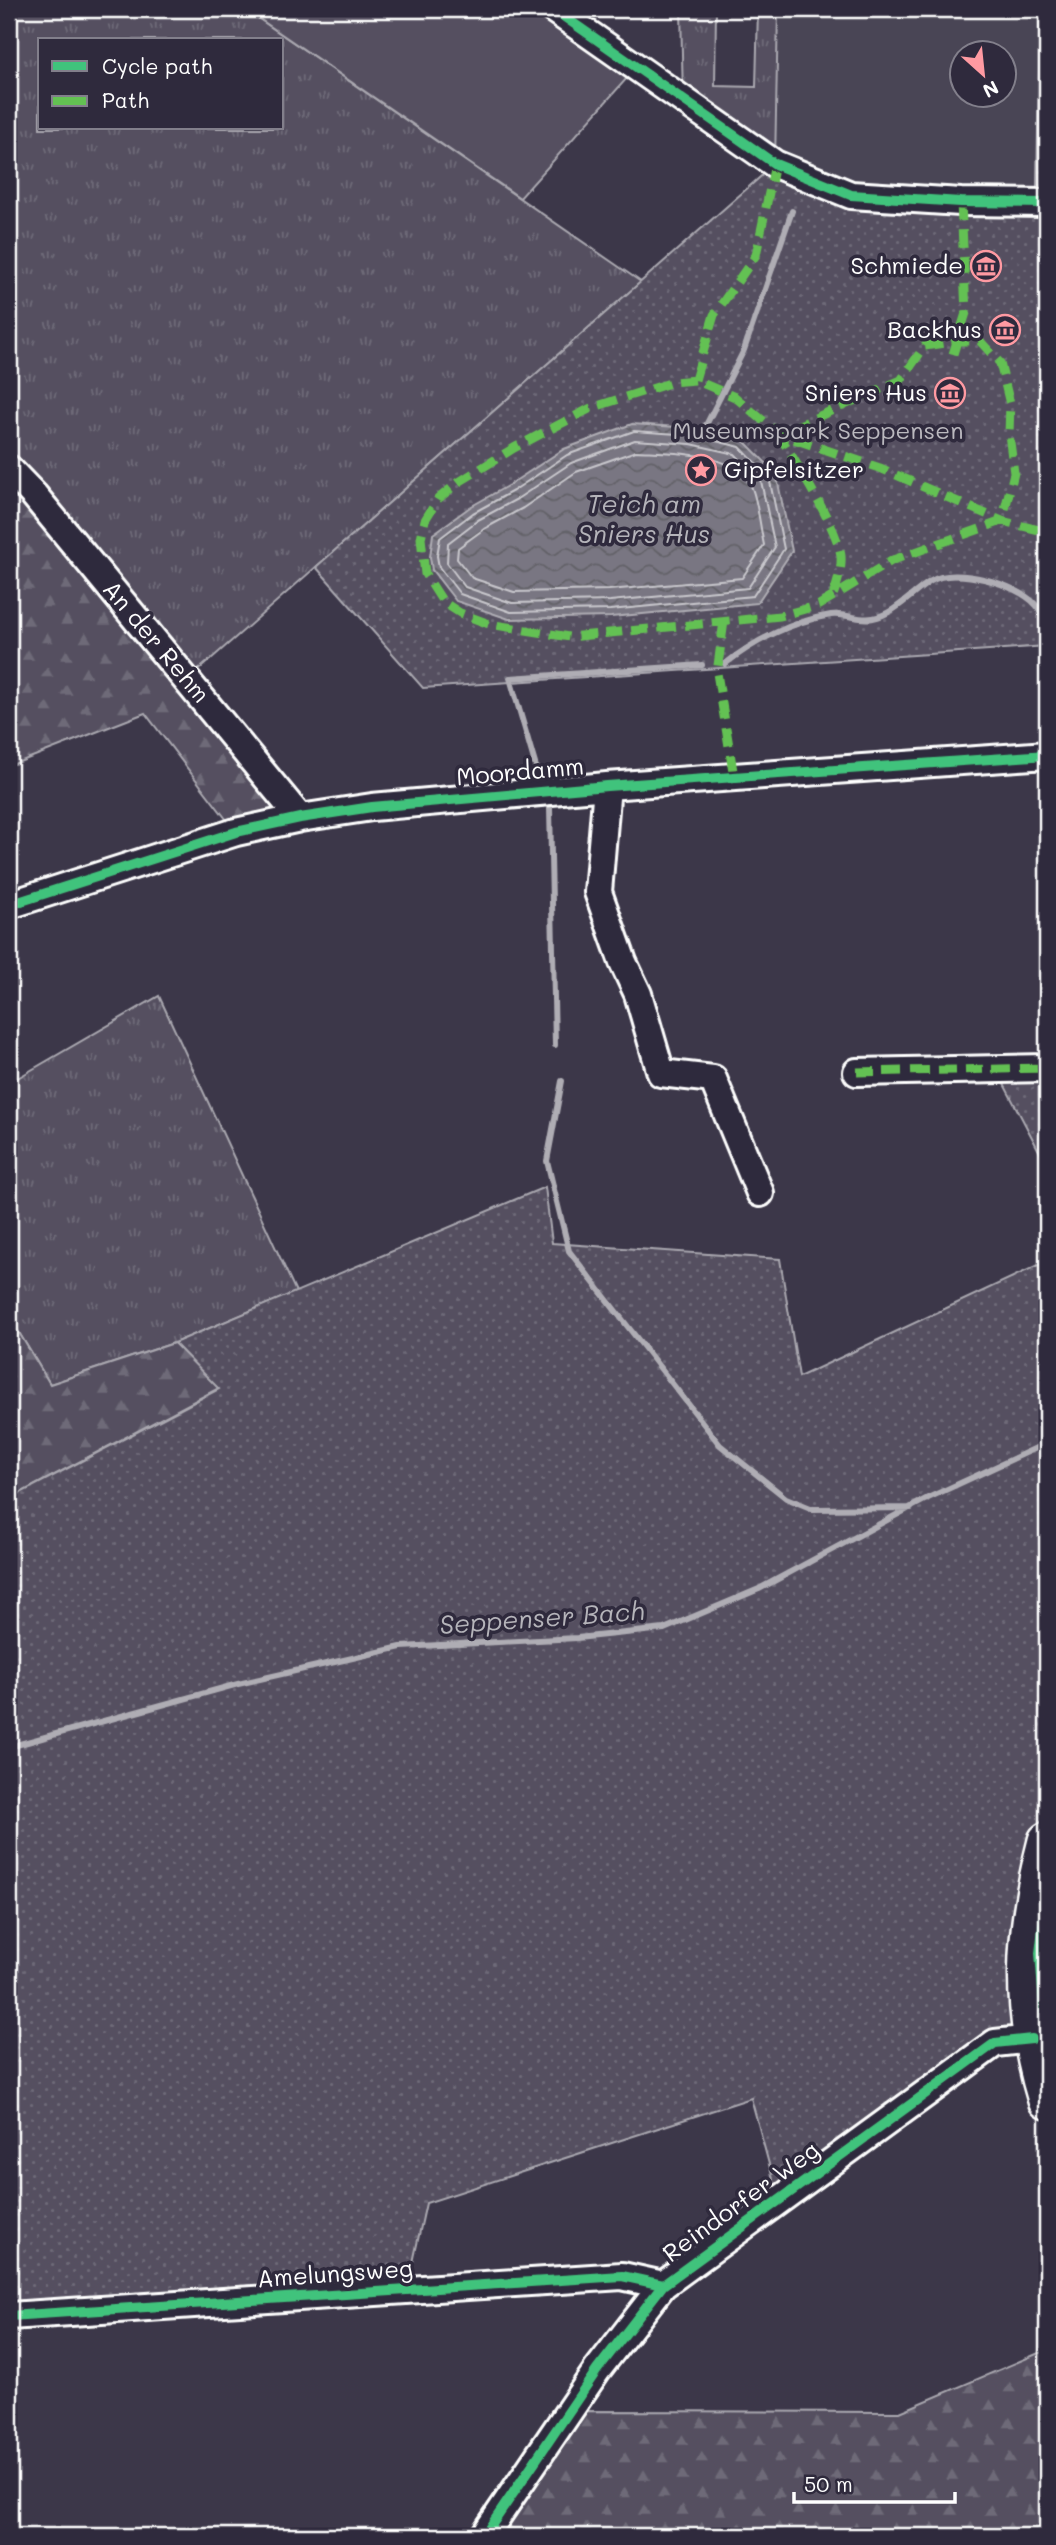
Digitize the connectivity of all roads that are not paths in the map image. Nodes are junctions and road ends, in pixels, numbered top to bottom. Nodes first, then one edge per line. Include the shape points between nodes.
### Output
1 (553, 9) edge
2 (1047, 203) edge
3 (9, 470) edge
4 (1047, 755) edge
5 (607, 786) junction
6 (300, 818) junction
7 (9, 905) edge
8 (1047, 1068) edge
9 (858, 1072) dead end
10 (760, 1193) dead end
11 (1047, 1842) edge
12 (1032, 2039) junction
13 (1047, 2100) edge
14 (663, 2285) junction
15 (9, 2316) edge
16 (484, 2536) edge

1 - 2 street via 775,164 851,195
3 - 6 street, An der Rehm
4 - 5 street, Moordamm
5 - 6 street, Moordamm
5 - 10 street, Moordamm via 598,892 638,994 661,1073 713,1079
6 - 7 street, Moordamm via 236,832
8 - 9 street
11 - 12 main road via 1029,1937 1026,1987
12 - 13 main road
12 - 14 street, Reindorfer Weg via 995,2043
14 - 15 street, Amelungsweg via 622,2276
14 - 16 street, Reindorfer Weg via 597,2370

